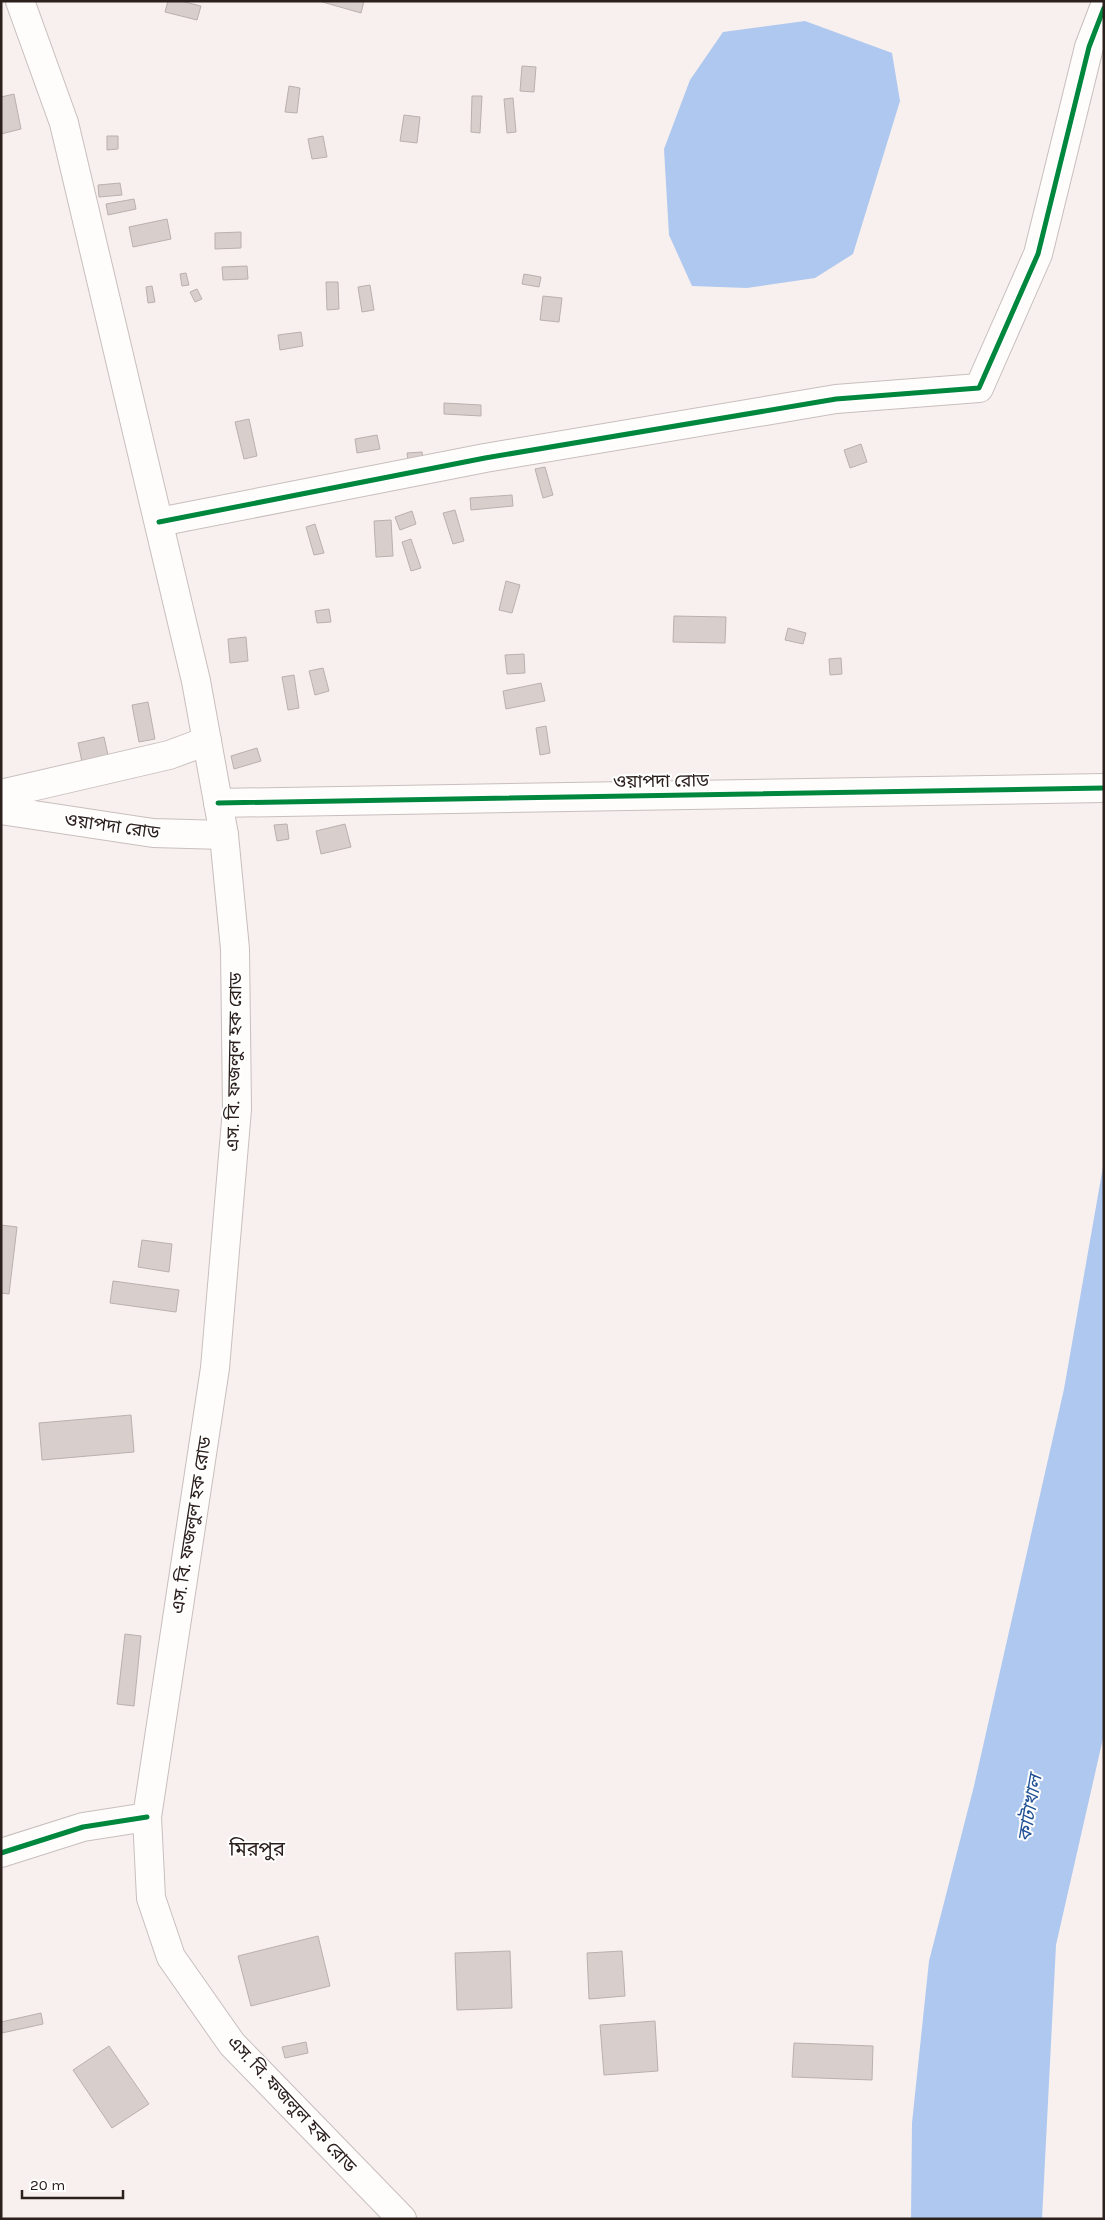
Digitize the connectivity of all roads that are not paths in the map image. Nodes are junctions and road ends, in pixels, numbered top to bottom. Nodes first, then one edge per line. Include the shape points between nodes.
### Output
1 (20, 1) edge
2 (1104, 8) edge
3 (159, 522) junction
4 (207, 741) junction
5 (1104, 788) edge
6 (1, 794) edge
7 (218, 803) junction
8 (1, 810) edge
9 (224, 835) junction
10 (147, 1817) junction
11 (1, 1854) edge
12 (402, 2219) edge

1 - 3 street, এস. বি. ফজলুল হক রোড via 64,123
2 - 3 street via 1089,47 1038,254 979,388 836,398 485,458
3 - 4 street, এস. বি. ফজলুল হক রোড
4 - 6 street via 169,755
4 - 7 street, এস. বি. ফজলুল হক রোড
5 - 7 street, ওয়াপদা রোড
7 - 9 street, এস. বি. ফজলুল হক রোড
8 - 9 street, ওয়াপদা রোড via 153,833
9 - 10 street, এস. বি. ফজলুল হক রোড via 235,949 237,1109 215,1368
10 - 11 street via 83,1827
10 - 12 street, এস. বি. ফজলুল হক রোড via 151,1898 171,1956 232,2044

